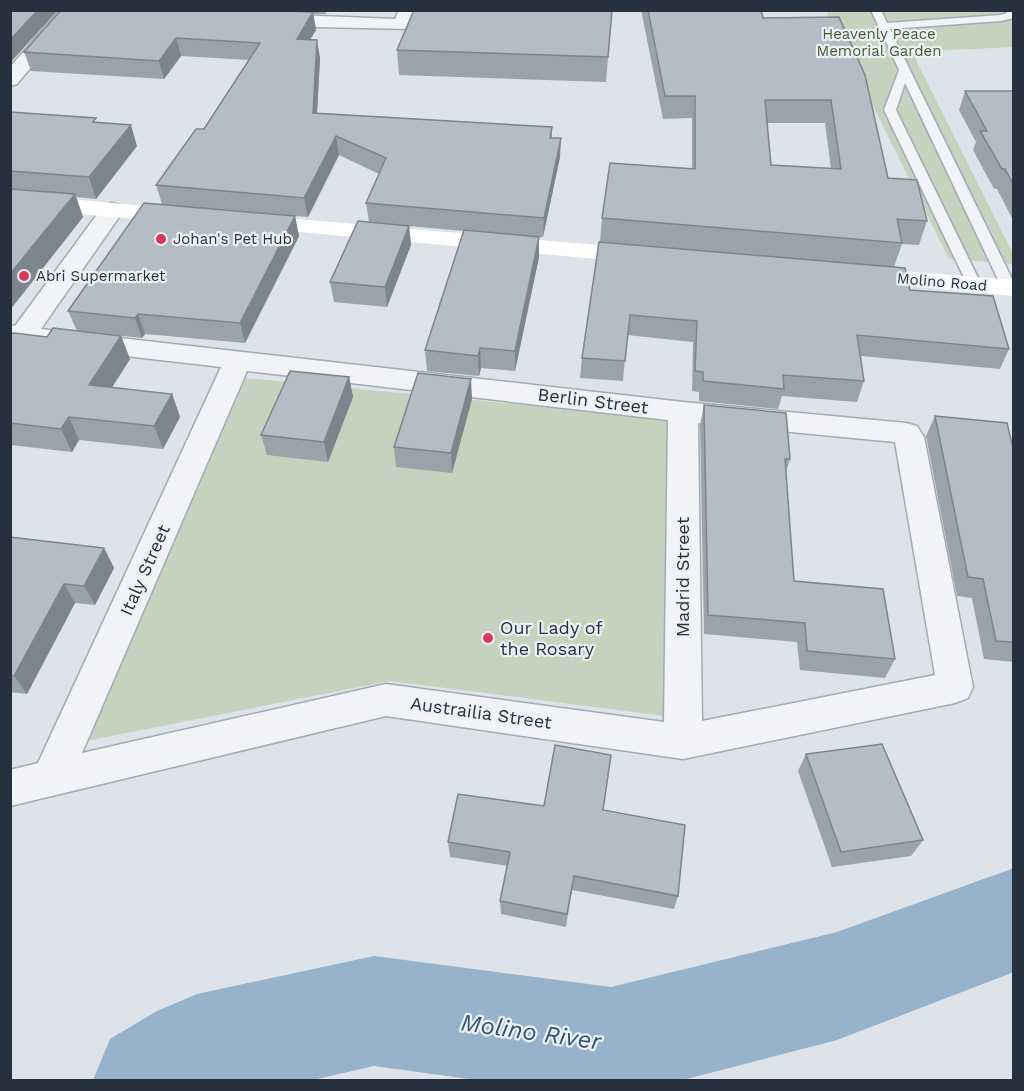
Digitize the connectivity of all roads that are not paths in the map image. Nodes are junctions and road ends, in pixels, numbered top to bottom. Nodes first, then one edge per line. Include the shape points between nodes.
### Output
1 (876, 10) edge
2 (1012, 10) edge
3 (69, 12) edge
4 (92, 14) edge
5 (405, 18) edge
6 (255, 19) edge
7 (884, 26) junction
8 (905, 69) junction
9 (10, 80) edge
10 (10, 201) edge
11 (112, 210) junction
12 (669, 259) edge
13 (845, 274) edge
14 (975, 286) junction
15 (1011, 288) edge
16 (15, 341) edge
17 (238, 360) junction
18 (683, 412) junction
19 (955, 687) joint
20 (683, 742) junction
21 (51, 779) junction
22 (10, 788) edge

1 - 7 lane
2 - 7 lane via 1012,15 1001,18
3 - 4 street
3 - 9 street
5 - 6 street
7 - 8 lane
8 - 14 lane via 890,110
8 - 15 lane
10 - 11 main road
11 - 12 main road
11 - 16 street
13 - 14 main road, Molino Road
14 - 15 main road, Molino Road
16 - 17 street, Berlin Street
17 - 18 street, Berlin Street
17 - 21 street, Italy Street
18 - 19 street, Berlin Street via 906,433
18 - 20 street, Madrid Street
19 - 20 street, Austrailia Street
20 - 21 street, Austrailia Street via 386,700
21 - 22 street, Austrailia Street

